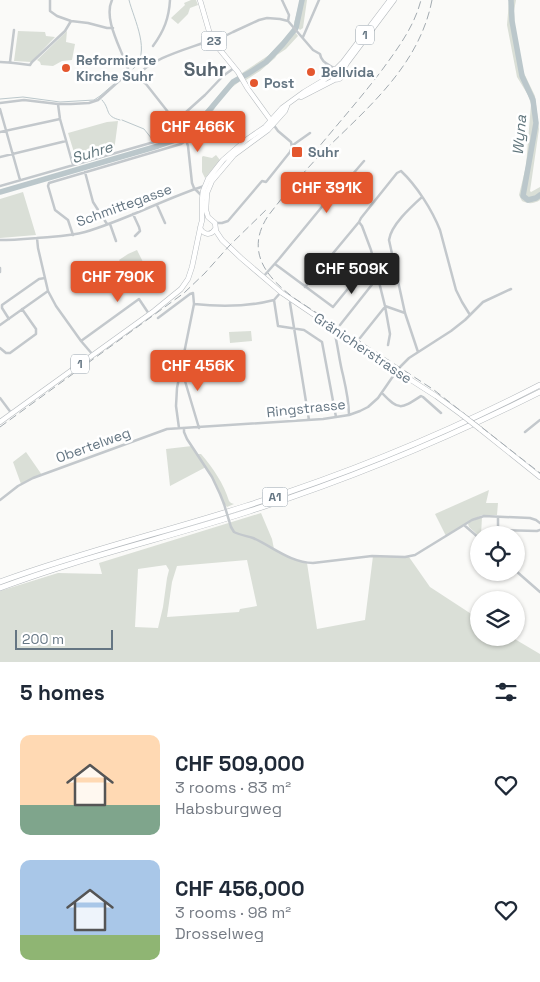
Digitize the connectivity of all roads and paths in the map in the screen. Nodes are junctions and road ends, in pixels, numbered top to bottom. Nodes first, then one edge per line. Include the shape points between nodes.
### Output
1 (50, 0) edge
2 (170, 0) edge
3 (200, 0) edge
4 (282, 0) edge
5 (319, 0) edge
6 (390, 0) edge
7 (394, 0) edge
8 (110, 1) edge
9 (71, 21) junction
10 (288, 21) junction
11 (113, 28) junction
12 (14, 30) dead end
13 (303, 37) junction
14 (214, 40) junction
15 (153, 46) dead end
16 (0, 62) edge
17 (10, 62) junction
18 (326, 64) junction
19 (234, 68) junction
20 (336, 68) junction
21 (342, 72) junction
22 (132, 73) junction
23 (332, 74) junction
24 (137, 76) junction
25 (336, 79) junction
26 (297, 98) junction
27 (0, 103) edge
28 (58, 104) junction
29 (0, 109) edge
30 (60, 119) junction
31 (176, 121) junction
32 (272, 122) junction
33 (181, 128) junction
34 (6, 130) junction
35 (0, 132) edge
36 (310, 133) dead end
37 (187, 139) junction
38 (66, 141) junction
39 (293, 145) junction
40 (12, 154) junction
41 (0, 157) edge
42 (364, 161) dead end
43 (73, 165) junction
44 (85, 172) junction
45 (20, 181) junction
46 (0, 186) edge
47 (205, 186) junction
48 (194, 188) junction
49 (202, 196) junction
50 (422, 197) junction
51 (157, 205) junction
52 (133, 214) junction
53 (210, 219) junction
54 (202, 221) junction
55 (359, 222) junction
56 (165, 223) dead end
57 (215, 223) junction
58 (108, 224) junction
59 (200, 228) junction
60 (215, 229) junction
61 (208, 234) junction
62 (73, 235) junction
63 (134, 236) dead end
64 (37, 238) junction
65 (221, 239) junction
66 (0, 240) edge
67 (198, 240) junction
68 (116, 241) dead end
69 (373, 258) junction
70 (276, 264) junction
71 (264, 277) junction
72 (378, 277) junction
73 (45, 278) junction
74 (305, 287) junction
75 (511, 289) dead end
76 (48, 291) junction
77 (281, 292) junction
78 (274, 300) junction
79 (291, 300) junction
80 (194, 304) junction
81 (385, 306) junction
82 (22, 309) junction
83 (405, 313) junction
84 (149, 314) junction
85 (470, 315) junction
86 (158, 318) dead end
87 (9, 319) junction
88 (0, 325) edge
89 (340, 325) dead end
90 (293, 328) junction
91 (335, 329) junction
92 (360, 338) dead end
93 (81, 341) junction
94 (388, 345) dead end
95 (0, 348) edge
96 (418, 352) junction
97 (93, 355) junction
98 (180, 370) junction
99 (397, 371) junction
100 (540, 385) edge
101 (540, 392) edge
102 (382, 393) junction
103 (0, 398) edge
104 (441, 413) dead end
105 (12, 414) junction
106 (349, 415) junction
107 (336, 417) junction
108 (309, 420) junction
109 (540, 420) edge
110 (0, 422) edge
111 (179, 428) junction
112 (184, 428) junction
113 (199, 428) junction
114 (525, 432) dead end
115 (540, 477) edge
116 (0, 500) edge
117 (498, 517) junction
118 (540, 523) edge
119 (464, 525) junction
120 (470, 530) edge
121 (540, 530) edge
122 (525, 578) edge
123 (0, 582) edge
124 (0, 588) edge
125 (540, 592) edge

1 - 9 street via 51,12
2 - 15 street via 168,19
3 - 14 main road, 23
4 - 10 street via 289,15
5 - 13 street
6 - 20 main road, 1
7 - 21 main road
8 - 11 street
9 - 11 street
9 - 17 street via 30,65
10 - 13 street
10 - 14 street via 260,20
11 - 22 street
12 - 17 street
13 - 18 street
14 - 19 main road, 23
14 - 24 street via 162,59
16 - 17 street
18 - 20 street
18 - 23 street
19 - 31 street
19 - 32 main road, 23
20 - 21 main road
20 - 23 main road
21 - 25 main road
22 - 24 street
22 - 28 street via 98,100
23 - 25 main road
23 - 26 main road, 1
24 - 31 street
25 - 26 main road, 1
26 - 32 main road, 1 via 279,111
27 - 28 street via 24,100
28 - 30 street
29 - 34 street
30 - 34 street
30 - 38 street
31 - 33 street
32 - 39 street
32 - 47 main road, 1 via 223,160
32 - 53 main road via 266,132 236,153 212,181 206,201
33 - 37 street
33 - 43 street via 160,140
34 - 35 street
34 - 40 street
36 - 39 street
37 - 44 street via 180,144
37 - 48 street
38 - 40 street
38 - 43 street
39 - 57 street via 266,182 262,181 226,222
40 - 41 street
40 - 45 street
42 - 70 street
43 - 45 street
44 - 58 street via 93,202
44 - 62 street via 48,184 56,210 68,220
45 - 46 street
47 - 48 street, Schmittegasse
47 - 49 main road, 1
48 - 49 street
48 - 51 street, Schmittegasse
49 - 54 main road, 1
50 - 55 street via 401,171
50 - 83 street via 396,224 389,240
50 - 85 street via 439,228 456,290
51 - 52 street, Schmittegasse
51 - 56 street
52 - 58 street, Schmittegasse
52 - 63 street via 140,231
53 - 54 main road
53 - 57 main road
54 - 59 main road, 1
55 - 69 street
55 - 74 street
57 - 60 main road
58 - 62 street, Schmittegasse
58 - 68 street
59 - 61 main road
59 - 67 main road, 1
60 - 61 main road
60 - 65 main road, Gränicherstrasse
61 - 65 main road, Gränicherstrasse
61 - 67 main road
62 - 64 street, Schmittegasse
64 - 66 street, Schmittegasse
64 - 73 street
65 - 71 main road, Gränicherstrasse
67 - 84 main road, 1 via 185,284
69 - 72 street
69 - 74 street via 333,307
70 - 71 street
70 - 74 street
71 - 77 main road, Gränicherstrasse
72 - 81 street
72 - 89 street
73 - 76 street
73 - 87 street via 2,305
75 - 85 street, Ringstrasse via 483,302
76 - 82 street
76 - 93 street
77 - 78 street
77 - 79 main road, Gränicherstrasse
78 - 80 street via 239,306
78 - 90 street via 278,326
79 - 90 street
79 - 91 main road, Gränicherstrasse
80 - 86 street via 193,293
80 - 98 street
81 - 83 street
81 - 92 street
81 - 94 street via 390,334
82 - 87 street
82 - 95 street via 36,334 10,353 6,354
83 - 96 street
84 - 93 street via 139,299
84 - 97 main road, 1
85 - 96 street, Ringstrasse
87 - 88 street
90 - 107 street via 304,330 322,342
90 - 108 street
91 - 99 main road, Gränicherstrasse
91 - 106 street
93 - 97 street
96 - 99 street, Ringstrasse
97 - 105 main road, 1
98 - 111 street via 176,398
98 - 113 street
99 - 102 street, Ringstrasse
99 - 115 main road, Gränicherstrasse, bridge via 462,415
100 - 123 highway, A1 via 431,437 318,482
101 - 124 highway, A1 via 425,446 319,488
102 - 104 street via 398,407 422,396
102 - 106 street, Ringstrasse via 368,407
103 - 105 street
105 - 110 main road, 1
106 - 107 street, Ringstrasse
107 - 108 street, Ringstrasse
108 - 113 street, Ringstrasse
109 - 114 street
111 - 112 street, Obertelweg
111 - 116 street, Obertelweg via 163,430 33,478
112 - 113 street, Obertelweg
112 - 119 street, bridge via 184,434 217,485 234,532 294,560 313,563 373,556 409,557
117 - 118 street via 530,518
117 - 119 street via 480,516
117 - 121 street via 498,530
119 - 120 street
122 - 125 street

